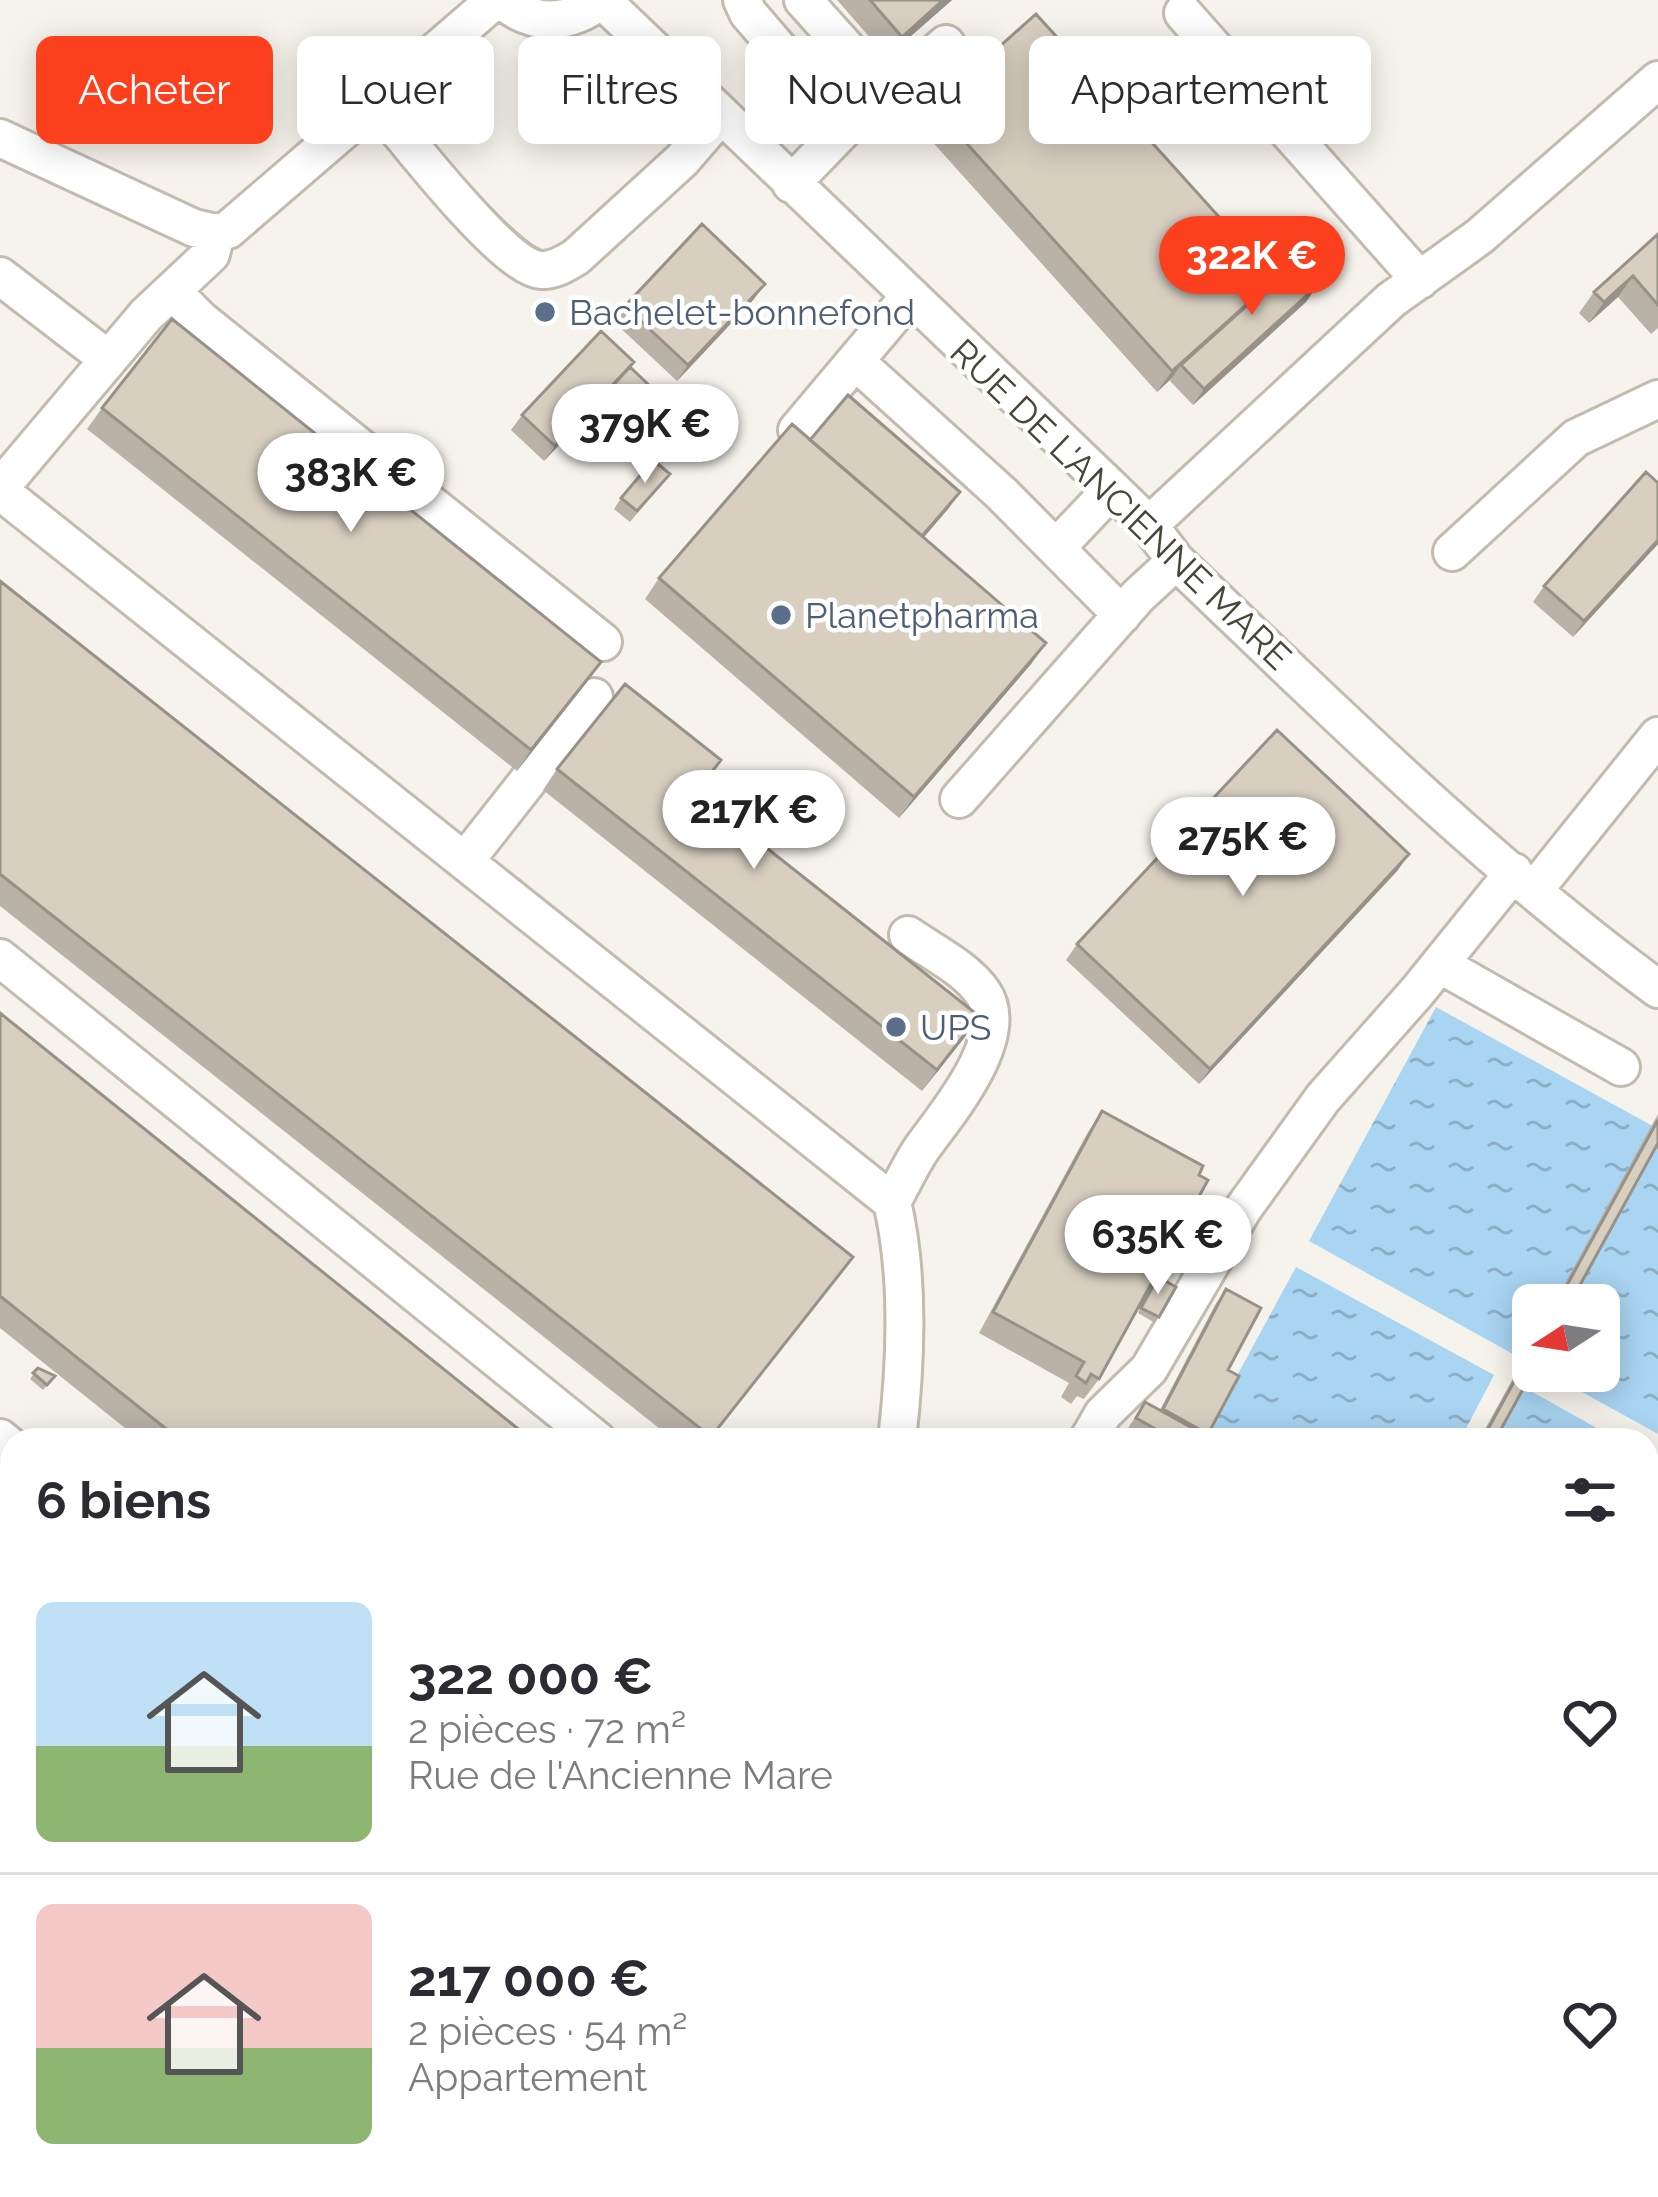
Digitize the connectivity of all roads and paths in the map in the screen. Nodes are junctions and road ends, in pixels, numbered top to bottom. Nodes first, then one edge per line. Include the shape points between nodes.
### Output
1 (499, 0) edge
2 (601, 0) edge
3 (742, 0) edge
4 (803, 0) edge
5 (1183, 14) dead end
6 (456, 36) edge
7 (638, 36) edge
8 (767, 36) edge
9 (835, 36) edge
10 (1658, 80) edge
11 (721, 117) edge
12 (0, 138) edge
13 (331, 144) edge
14 (411, 144) edge
15 (696, 144) edge
16 (830, 144) edge
17 (791, 184) junction
18 (216, 233) junction
19 (0, 276) edge
20 (1420, 280) junction
21 (172, 291) junction
22 (909, 297) junction
23 (108, 359) junction
24 (855, 361) junction
25 (1658, 399) edge
26 (797, 430) edge
27 (1112, 489) junction
28 (0, 490) edge
29 (1149, 525) junction
30 (1056, 548) junction
31 (1452, 552) dead end
32 (1176, 561) junction
33 (1122, 615) junction
34 (603, 642) dead end
35 (594, 697) edge
36 (1658, 736) edge
37 (1645, 781) edge
38 (959, 799) dead end
39 (465, 861) junction
40 (1524, 881) junction
41 (908, 934) dead end
42 (0, 958) edge
43 (1441, 964) junction
44 (1658, 989) edge
45 (1621, 1067) dead end
46 (892, 1202) junction
47 (582, 1428) edge
48 (898, 1428) edge
49 (1095, 1428) edge

1 - 2 street via 525,16 558,20
1 - 6 street
2 - 7 street, RUE DE L'ANCIENNE MARE
3 - 8 street
4 - 9 street
5 - 20 street
10 - 20 street
11 - 17 street, RUE DE L'ANCIENNE MARE
12 - 18 street
13 - 18 street via 243,222
14 - 15 street via 497,244 541,271 576,256
16 - 17 street
17 - 22 street, RUE DE L'ANCIENNE MARE
18 - 21 street via 211,254
19 - 23 street
20 - 29 street
21 - 23 street
21 - 34 street
22 - 24 street
22 - 27 street, RUE DE L'ANCIENNE MARE
23 - 28 street
24 - 26 street
24 - 30 street
25 - 31 street via 1576,438
27 - 29 street, RUE DE L'ANCIENNE MARE
27 - 30 street
28 - 39 street
29 - 32 street, RUE DE L'ANCIENNE MARE
30 - 33 street
32 - 33 street
32 - 40 street, RUE DE L'ANCIENNE MARE
33 - 38 street
35 - 39 street
36 - 37 street
37 - 40 street
39 - 46 street
40 - 43 street
40 - 44 street, RUE DE L'ANCIENNE MARE
41 - 46 street via 981,990 990,1019 970,1079
42 - 47 street
43 - 45 street
43 - 49 street via 1323,1098 1243,1209 1149,1370
46 - 48 street via 904,1292

